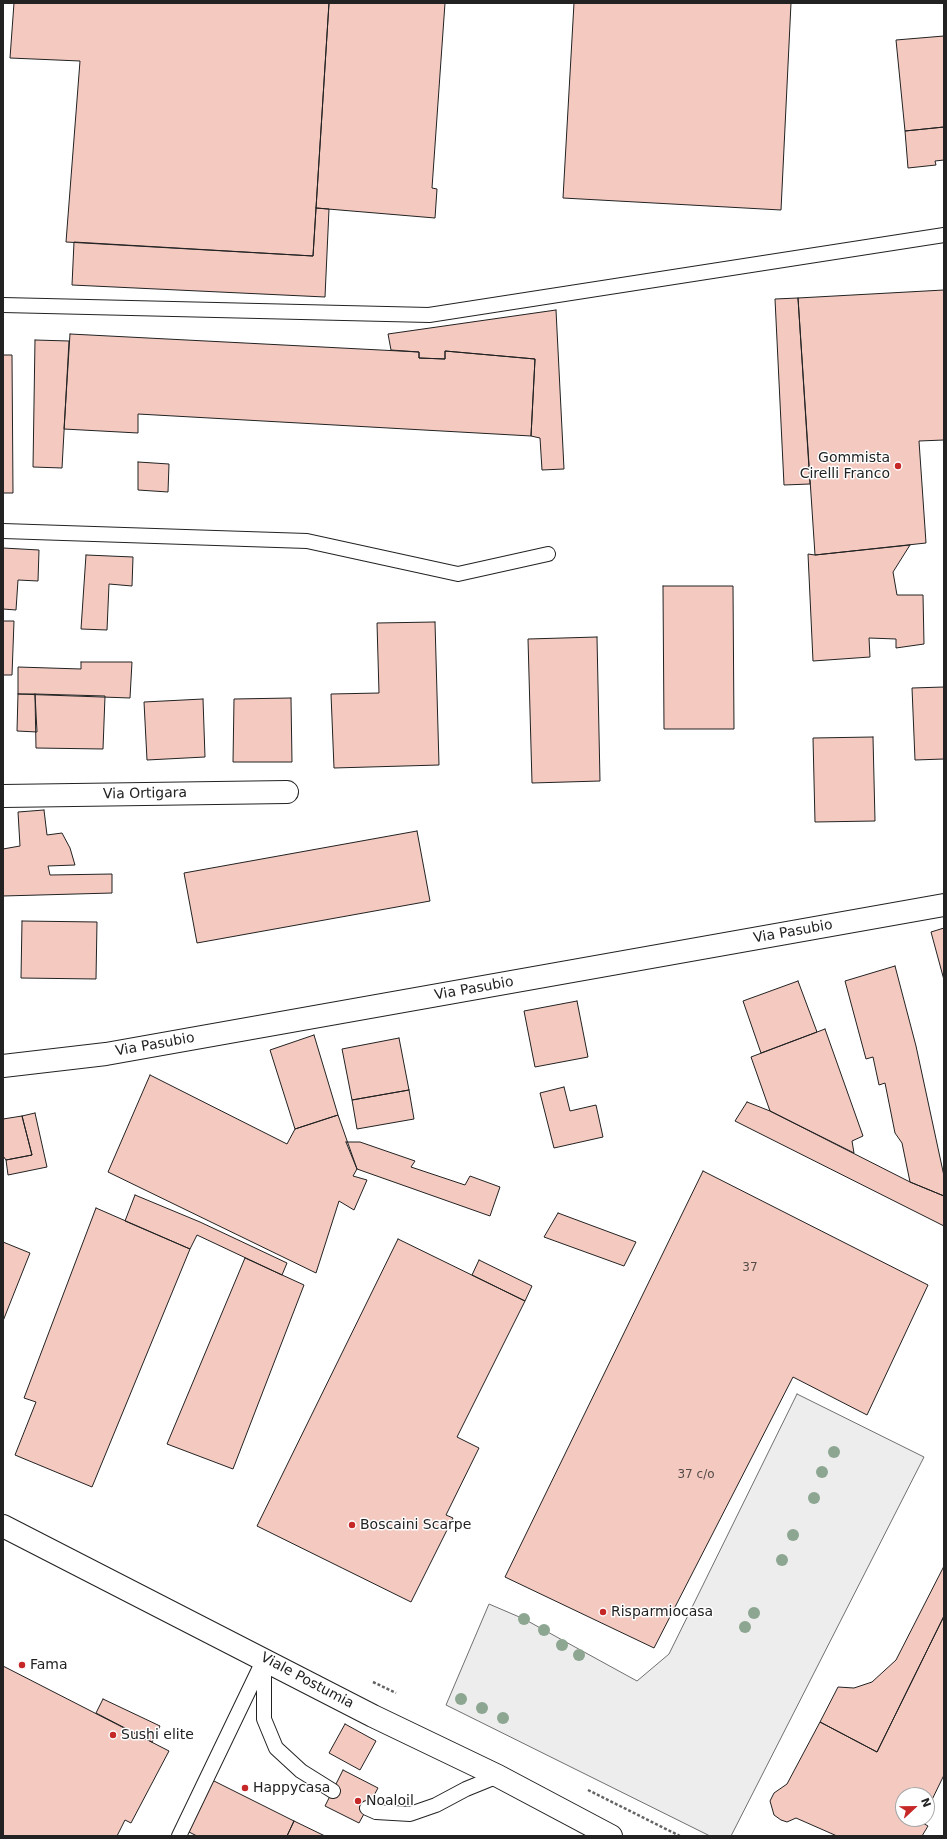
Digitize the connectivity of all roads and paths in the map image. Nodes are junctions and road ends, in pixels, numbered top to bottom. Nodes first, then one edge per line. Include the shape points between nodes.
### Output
1 (944, 235) edge
2 (3, 305) edge
3 (3, 531) edge
4 (548, 554) dead end
5 (287, 792) dead end
6 (3, 796) edge
7 (944, 906) edge
8 (3, 1066) edge
9 (3, 1526) edge
10 (264, 1659) junction
11 (498, 1776) junction
12 (333, 1791) dead end
13 (367, 1808) dead end
14 (179, 1836) edge
15 (611, 1836) edge

1 - 2 lane via 429,315
3 - 4 lane via 306,541 458,574
5 - 6 street, Via Ortigara
7 - 8 street, Via Pasubio via 106,1054
9 - 10 street, Viale Postumia
10 - 11 street, Viale Postumia via 373,1716
10 - 12 lane via 264,1719 276,1748 301,1771
10 - 14 lane
11 - 13 lane via 436,1805 410,1814 376,1812
11 - 15 street, Viale Postumia

